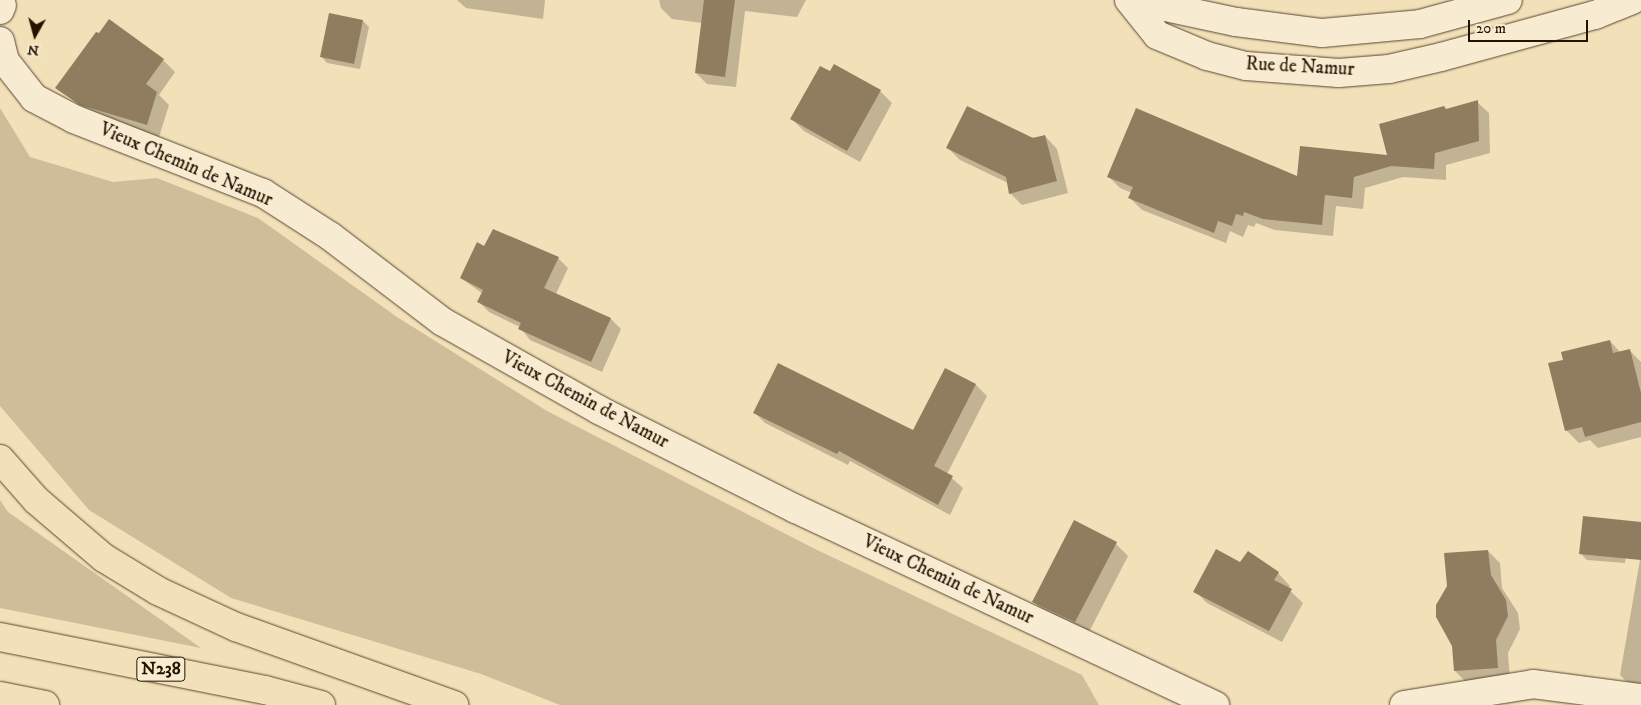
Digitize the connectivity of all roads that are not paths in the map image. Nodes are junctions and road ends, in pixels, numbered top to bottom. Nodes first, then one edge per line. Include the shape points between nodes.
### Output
1 (1129, 0) edge
2 (1133, 0) edge
3 (1508, 0) edge
4 (1632, 0) edge
5 (0, 41) edge
6 (0, 459) edge
7 (0, 637) edge
8 (0, 696) edge
9 (1641, 698) edge
10 (45, 705) edge
11 (321, 705) edge
12 (454, 705) edge
13 (1215, 705) edge
14 (1404, 705) edge

1 - 4 street, Rue de Namur via 1157,35 1206,56 1246,66 1339,73 1389,69 1441,57 1595,15
2 - 3 street, Rue de Namur via 1236,22 1322,33 1420,24
5 - 13 street, Vieux Chemin de Namur via 5,61 34,98 74,119 264,194 330,236 443,322 599,410 796,509
6 - 12 highway via 36,500 104,558 158,591 236,627
7 - 11 highway, N238 via 265,690
8 - 10 highway
9 - 14 street via 1533,684

